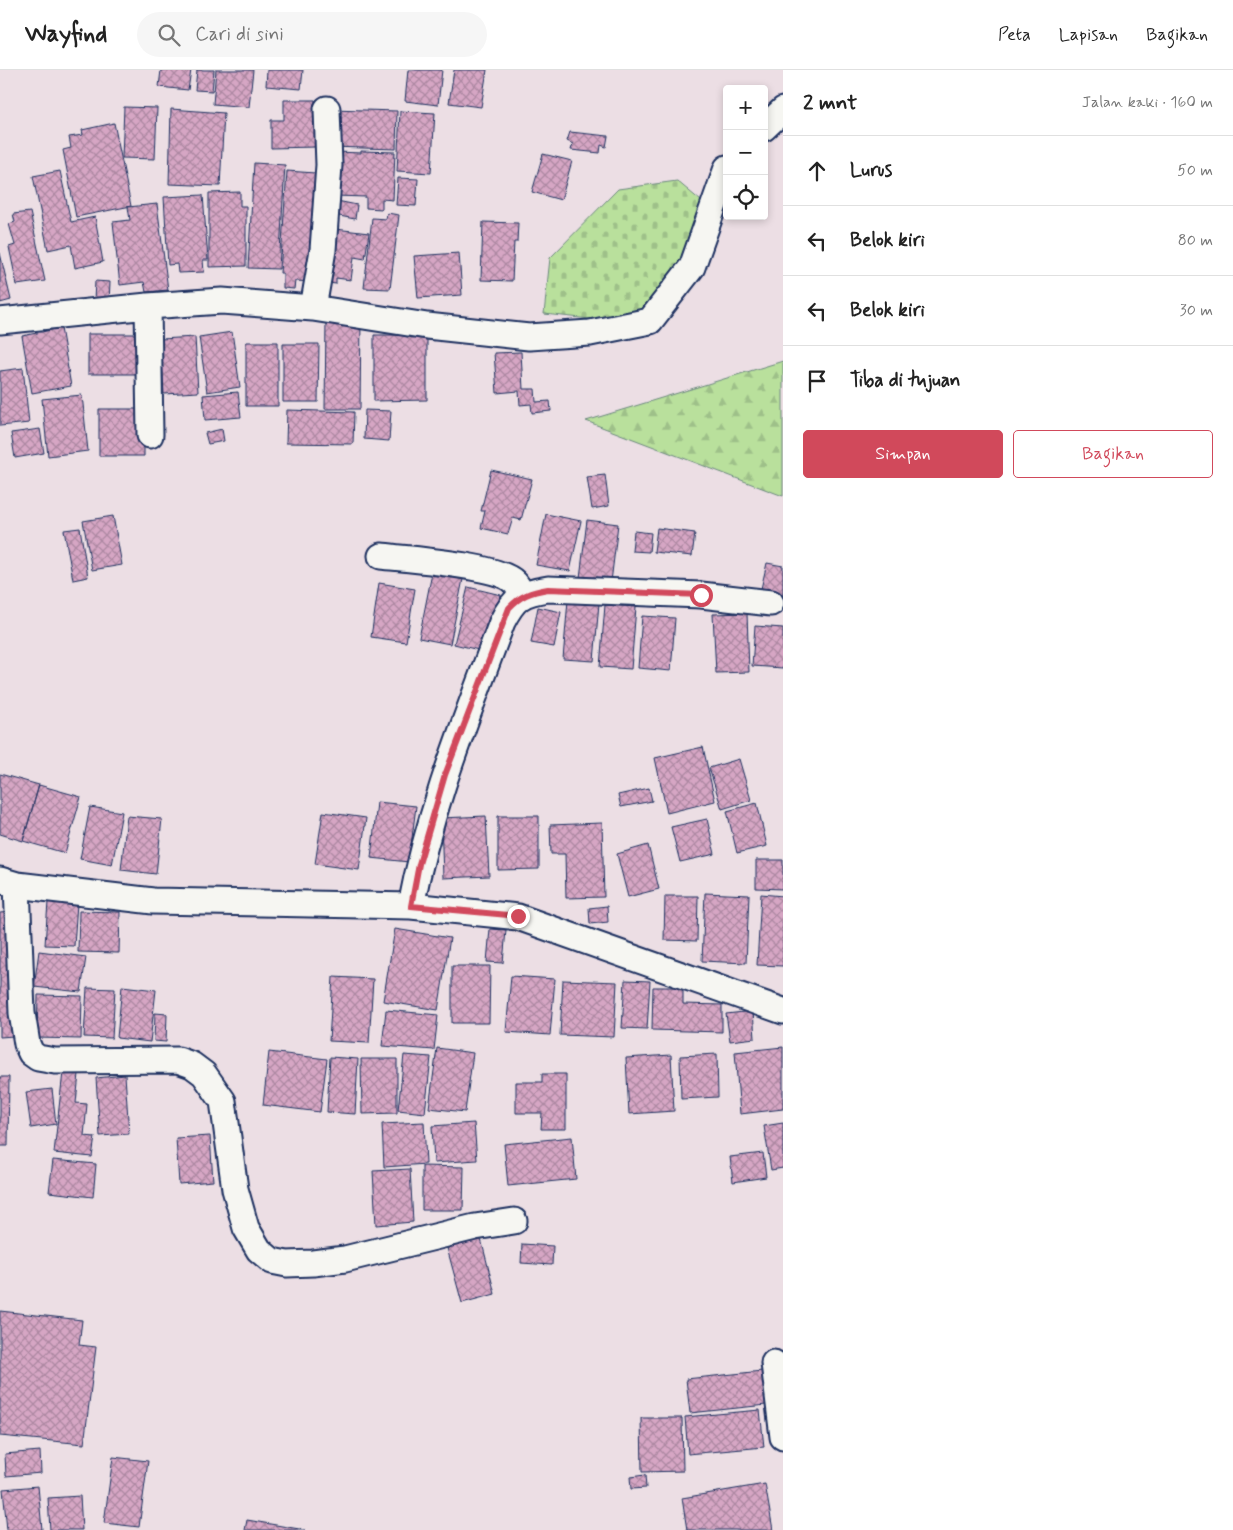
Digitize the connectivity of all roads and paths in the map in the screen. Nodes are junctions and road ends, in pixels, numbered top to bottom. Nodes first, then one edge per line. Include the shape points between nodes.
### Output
1 (327, 109) dead end
2 (783, 110) edge
3 (768, 124) edge
4 (725, 175) edge
5 (148, 306) junction
6 (313, 308) junction
7 (0, 321) edge
8 (150, 435) dead end
9 (381, 556) dead end
10 (522, 596) junction
11 (771, 603) dead end
12 (9, 883) edge
13 (411, 906) junction
14 (783, 1011) edge
15 (514, 1221) dead end
16 (774, 1363) dead end
17 (783, 1437) edge

1 - 6 street via 329,165 323,250
2 - 3 street
4 - 6 street via 692,267 650,321 590,333 529,337 427,326
5 - 6 street via 222,301
5 - 7 street
5 - 8 street
9 - 10 street via 451,563 496,572 514,581
10 - 11 street via 548,589 701,595
10 - 13 street via 509,608 502,622 445,775 419,864
12 - 13 street via 153,902
12 - 15 street via 22,1013 31,1053 38,1058 55,1060 178,1060 204,1074 223,1101 235,1189 246,1228 259,1250 272,1260 287,1264 345,1259
13 - 14 street via 518,916
16 - 17 street

